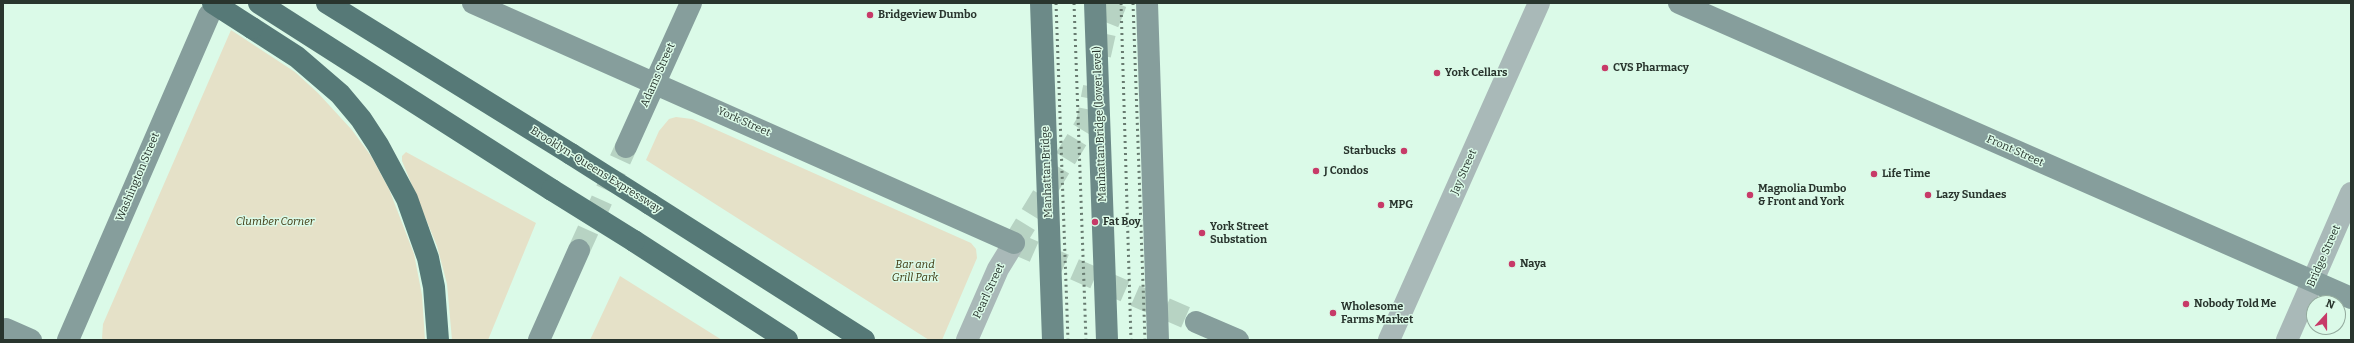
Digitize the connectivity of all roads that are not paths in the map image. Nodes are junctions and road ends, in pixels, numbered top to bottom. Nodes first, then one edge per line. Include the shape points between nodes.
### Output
1 (327, 3) edge
2 (473, 3) edge
3 (691, 3) edge
4 (1041, 3) edge
5 (1095, 3) edge
6 (1147, 3) edge
7 (1539, 3) edge
8 (1679, 3) edge
9 (261, 4) edge
10 (211, 9) edge
11 (654, 83) junction
12 (626, 147) tunnel mouth
13 (2351, 193) edge
14 (1014, 243) joint
15 (580, 250) tunnel mouth
16 (2313, 281) junction
17 (2351, 298) edge
18 (1196, 322) tunnel mouth
19 (6, 329) dead end
20 (31, 340) edge
21 (68, 340) edge
22 (438, 340) edge
23 (539, 340) edge
24 (787, 340) edge
25 (864, 340) edge
26 (967, 340) edge
27 (1053, 340) edge
28 (1107, 340) edge
29 (1158, 340) edge
30 (1238, 340) edge
31 (1389, 340) edge
32 (2287, 340) edge

1 - 25 highway, Brooklyn-Queens Expressway, bridge via 572,154
2 - 11 street, York Street
3 - 11 street, Adams Street
4 - 27 main road, Manhattan Bridge, bridge
5 - 28 main road, Manhattan Bridge (lower level), bridge
6 - 29 street, bridge
7 - 31 street, Jay Street
8 - 16 street, Front Street
9 - 24 highway, bridge
10 - 21 street, Washington Street
10 - 22 highway, bridge via 252,28 297,57 340,94 361,119 407,199 428,258 434,287
11 - 12 street, Adams Street
11 - 14 street, York Street
13 - 16 street, Bridge Street
14 - 26 street, Pearl Street via 998,269
15 - 23 street
16 - 17 street, Front Street
16 - 32 street, Bridge Street
18 - 30 street
19 - 20 street

